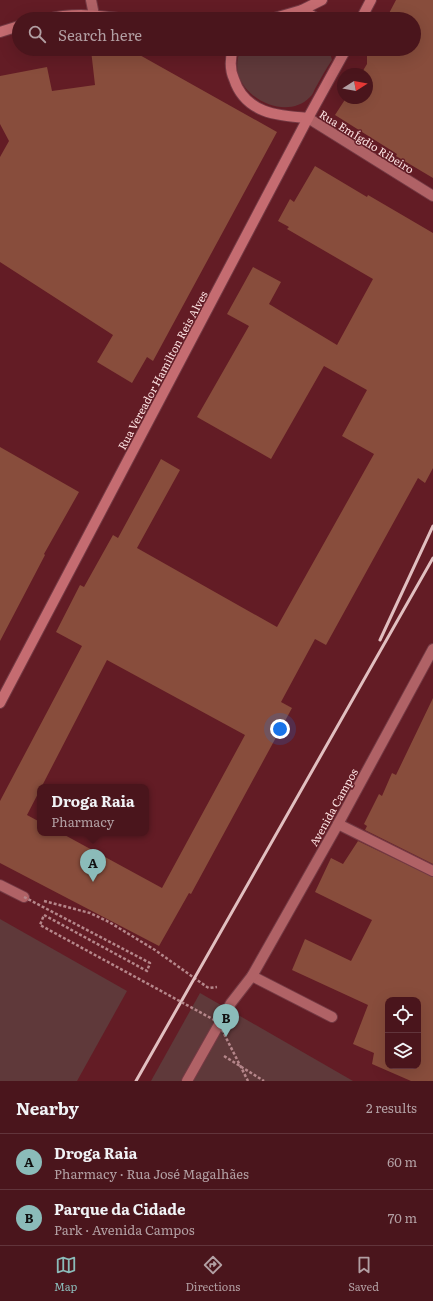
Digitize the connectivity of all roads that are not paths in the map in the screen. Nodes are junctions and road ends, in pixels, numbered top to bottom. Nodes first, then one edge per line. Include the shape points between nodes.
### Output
1 (91, 0) edge
2 (322, 0) edge
3 (370, 0) edge
4 (302, 10) junction
5 (93, 12) edge
6 (295, 12) edge
7 (306, 12) edge
8 (364, 12) edge
9 (12, 28) edge
10 (0, 32) edge
11 (232, 56) edge
12 (338, 56) edge
13 (342, 56) edge
14 (339, 62) junction
15 (308, 118) junction
16 (433, 196) edge
17 (433, 649) edge
18 (0, 703) edge
19 (338, 824) junction
20 (433, 871) edge
21 (0, 885) edge
22 (24, 897) road end
23 (252, 976) junction
24 (332, 1017) dead end
25 (188, 1081) edge

1 - 5 street
2 - 4 main road
3 - 8 main road
4 - 6 main road
4 - 7 main road
9 - 10 main road
11 - 15 main road via 232,74 237,90 248,102 279,116
12 - 14 main road
13 - 14 main road, Rua Vereador Hamilton Reis Alves
14 - 15 main road, Rua Vereador Hamilton Reis Alves
15 - 16 street, Rua EmÍgdio Ribeiro
15 - 18 main road, Rua Vereador Hamilton Reis Alves
17 - 19 street, Avenida Campos
19 - 20 street
19 - 23 street, Avenida Campos
21 - 22 street
23 - 24 street
23 - 25 street, Avenida Campos via 231,1003

